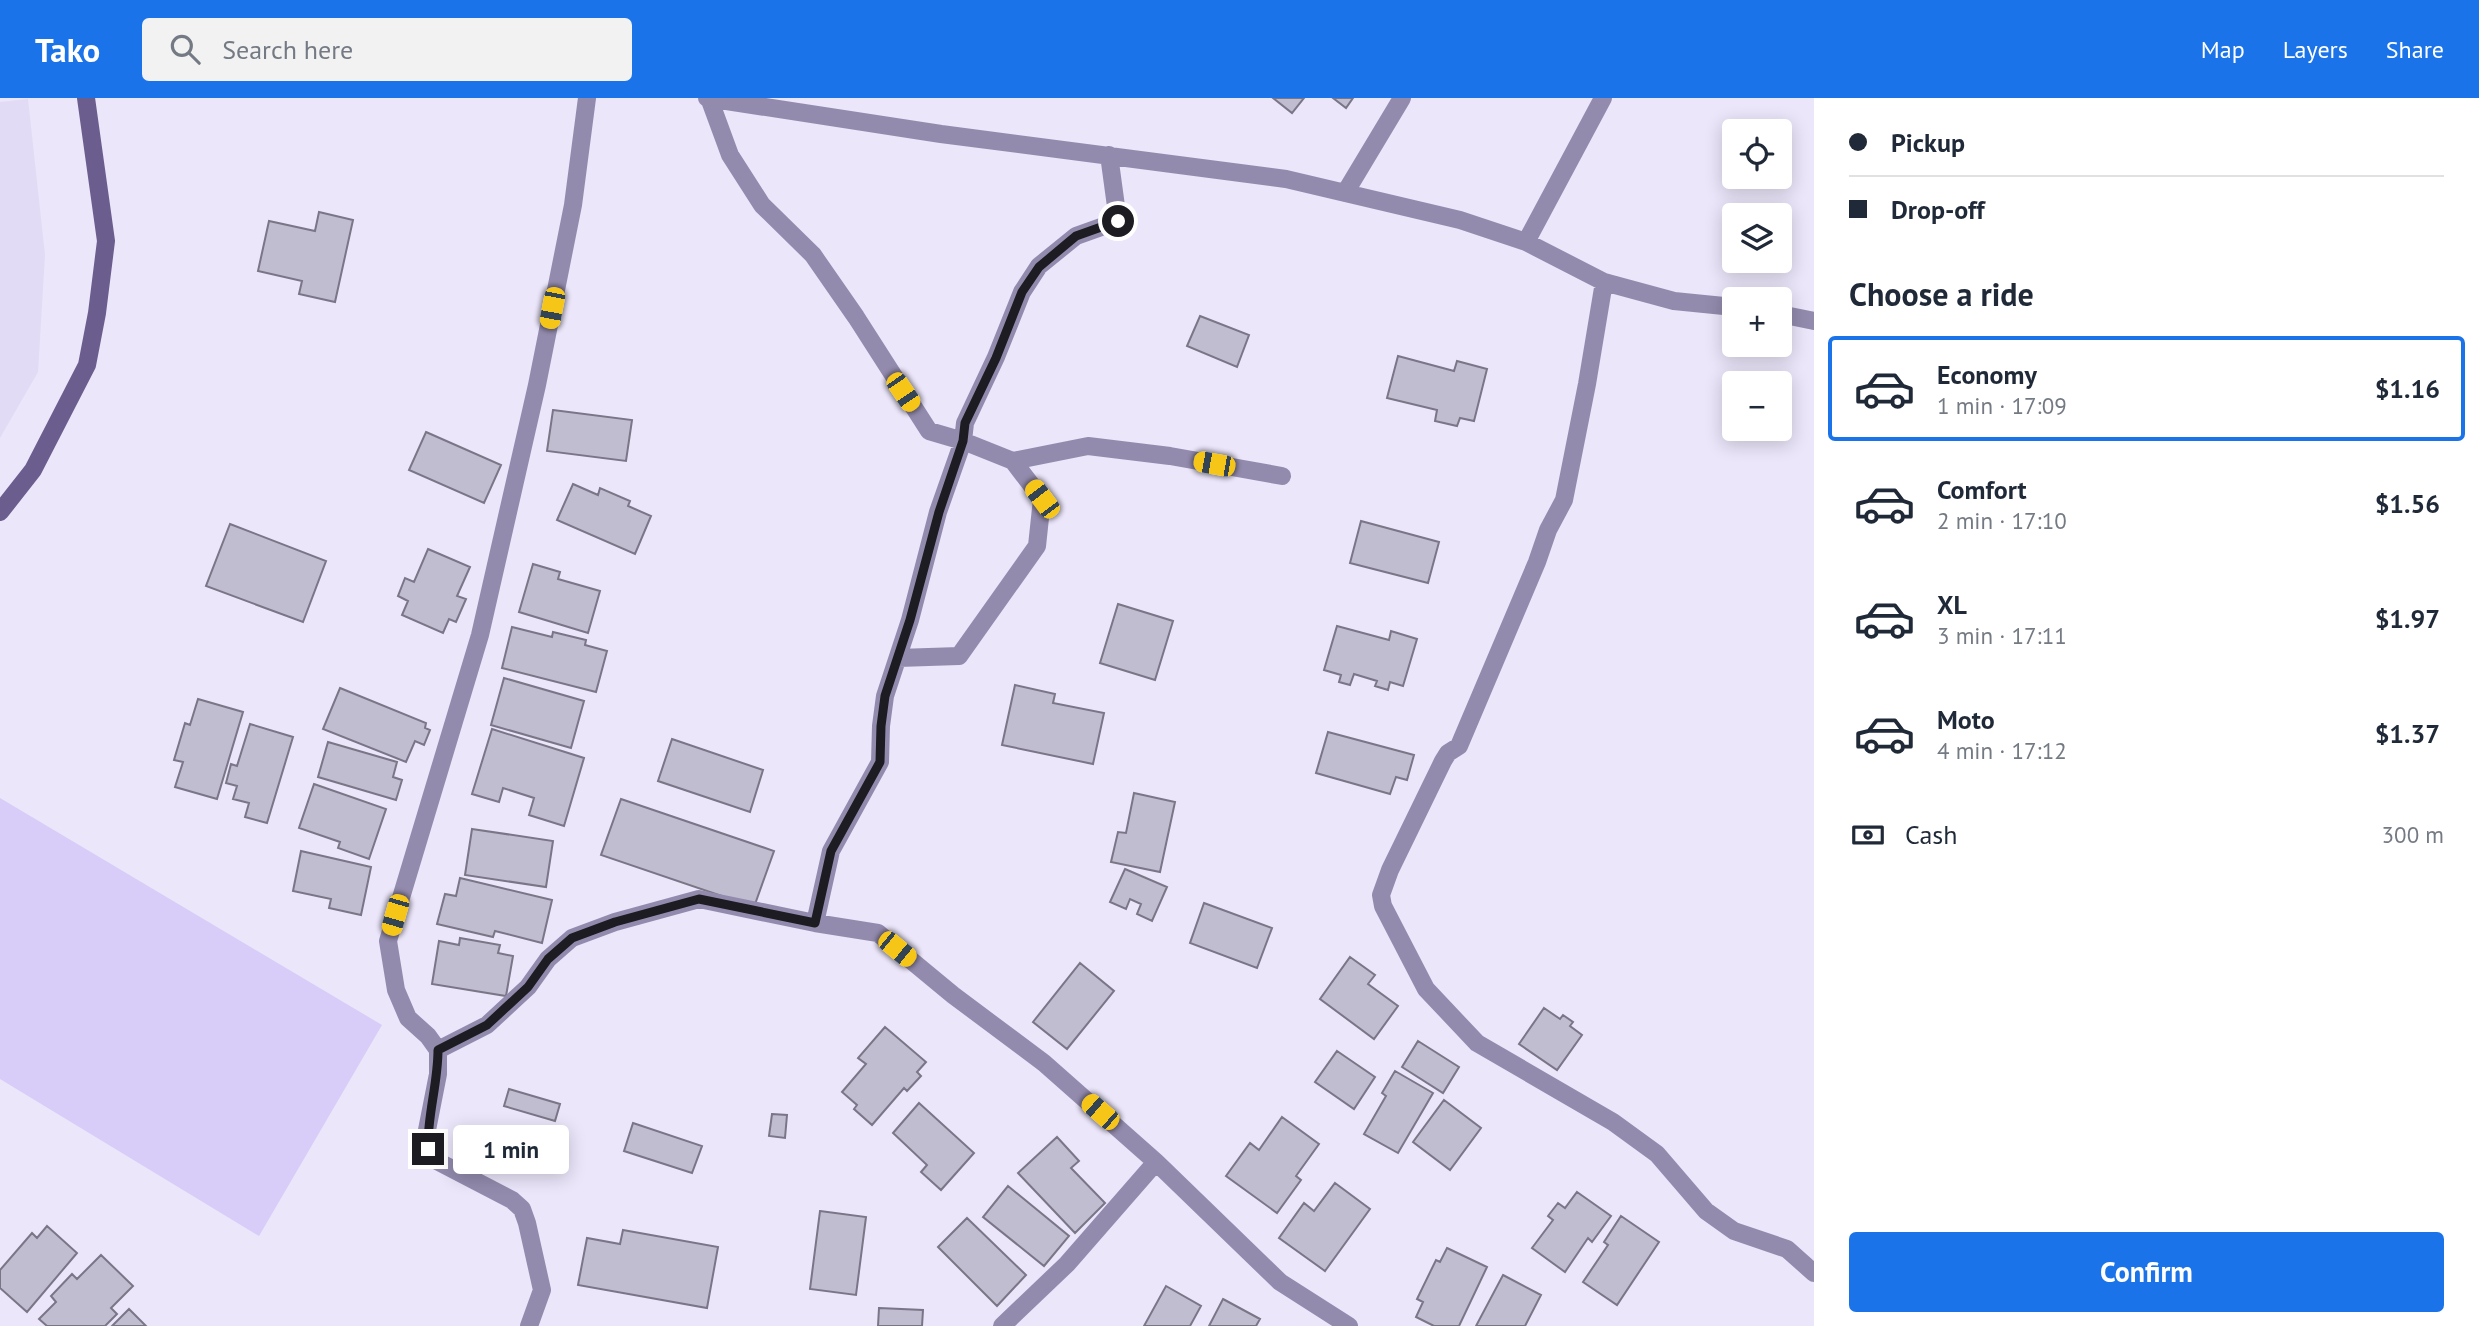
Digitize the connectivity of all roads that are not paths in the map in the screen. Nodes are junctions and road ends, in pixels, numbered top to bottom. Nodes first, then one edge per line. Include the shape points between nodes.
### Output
1 (86, 98) edge
2 (587, 98) edge
3 (708, 98) edge
4 (1402, 98) edge
5 (1604, 98) edge
6 (1109, 155) junction
7 (1345, 193) junction
8 (1526, 242) junction
9 (1604, 282) junction
10 (1722, 306) edge
11 (1792, 316) edge
12 (1814, 321) edge
13 (963, 441) junction
14 (1013, 461) junction
15 (1282, 475) dead end
16 (0, 513) edge
17 (898, 658) junction
18 (815, 923) junction
19 (438, 1050) junction
20 (1156, 1162) junction
21 (1814, 1273) edge
22 (529, 1326) edge
23 (1002, 1326) edge
24 (1349, 1326) edge

1 - 16 street via 106,241 87,365 33,470
2 - 19 street via 573,205 480,635 388,941 396,990 408,1018
3 - 6 street
3 - 13 street via 730,155 762,205 813,255 929,430
4 - 7 street
5 - 8 street
6 - 7 street via 1286,179
6 - 13 street via 1118,221 1076,236 1039,267 1022,292 965,423
7 - 8 street via 1460,220
8 - 9 street
9 - 10 street via 1674,301
9 - 21 street via 1564,500 1459,746 1443,761 1390,870 1381,895 1383,906 1426,989 1477,1043 1613,1122 1657,1154 1706,1211 1734,1231 1787,1249
11 - 12 street
13 - 14 street
13 - 17 street
14 - 15 street via 1088,446
14 - 17 street via 1042,499 1037,546 959,656
17 - 18 street via 885,696 880,762 831,851
18 - 19 street via 699,899 615,922 572,938 487,1025
18 - 20 street via 877,933 1044,1063
19 - 22 street via 428,1149 437,1161 522,1209 542,1290
20 - 23 street via 1067,1264
20 - 24 street via 1280,1282

